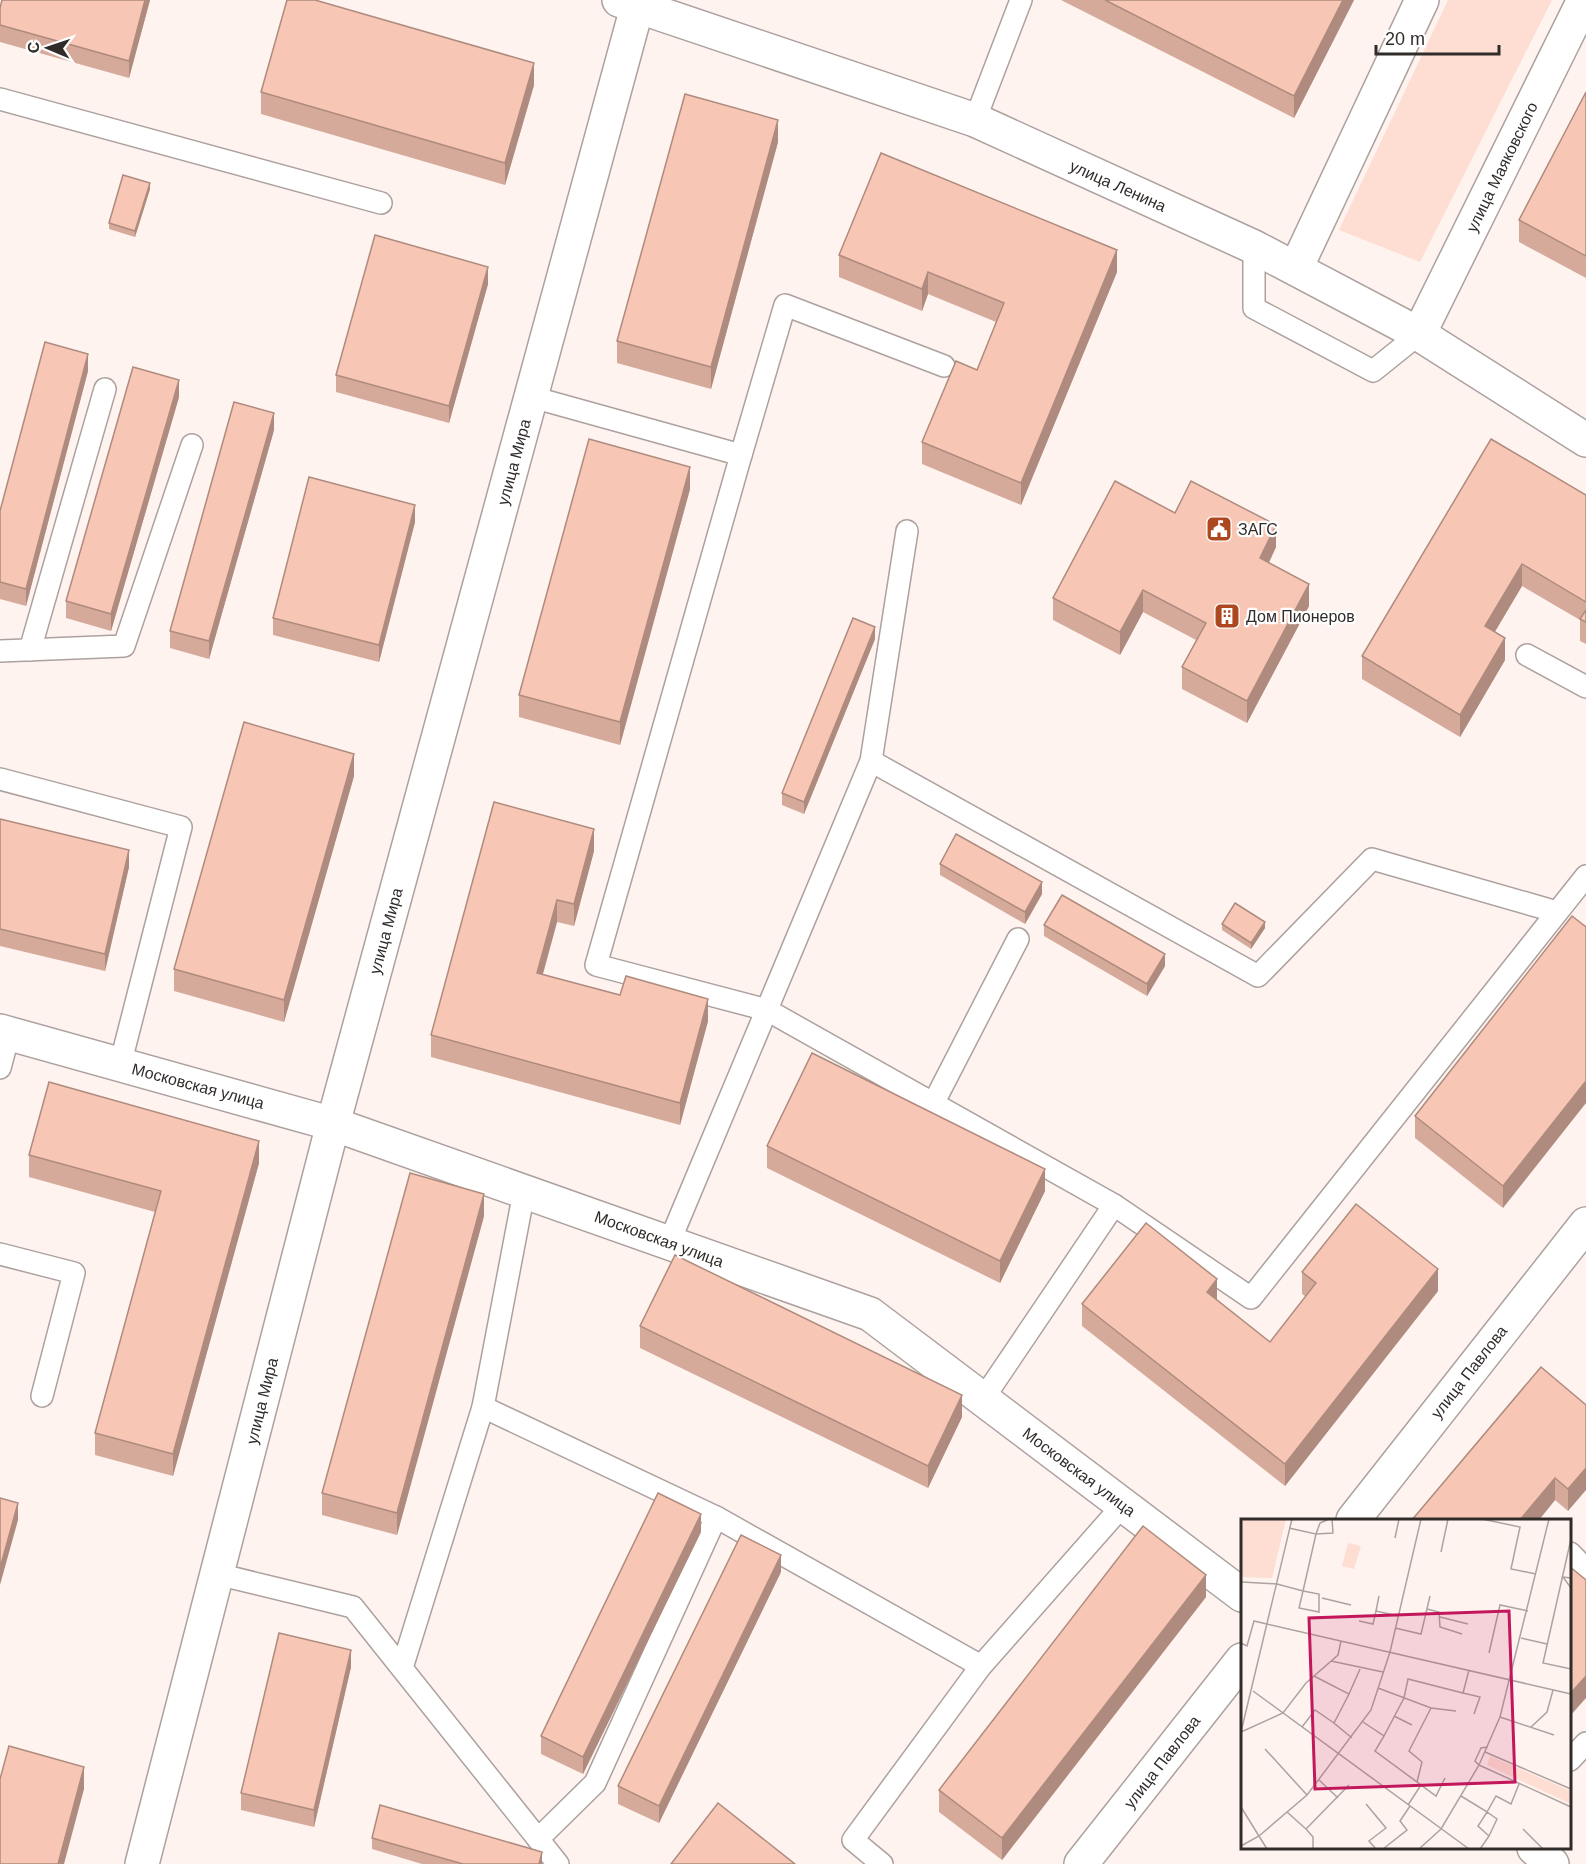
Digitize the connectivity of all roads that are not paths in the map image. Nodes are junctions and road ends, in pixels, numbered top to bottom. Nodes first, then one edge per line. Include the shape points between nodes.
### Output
1 (1021, 0) edge
2 (1422, 0) edge
3 (1584, 0) edge
4 (632, 2) edge
5 (0, 99) edge
6 (975, 120) junction
7 (381, 203) dead end
8 (1254, 248) junction
9 (1296, 268) junction
10 (1419, 334) junction
11 (944, 366) dead end
12 (105, 389) dead end
13 (531, 397) junction
14 (1586, 440) edge
15 (192, 446) dead end
16 (741, 455) junction
17 (907, 531) dead end
18 (30, 650) junction
19 (0, 651) edge
20 (1527, 655) dead end
21 (1586, 687) edge
22 (871, 761) junction
23 (0, 779) edge
24 (1586, 876) edge
25 (1557, 912) junction
26 (1018, 939) dead end
27 (767, 1010) junction
28 (4, 1033) edge
29 (120, 1065) junction
30 (0, 1068) edge
31 (933, 1104) junction
32 (333, 1124) junction
33 (524, 1192) junction
34 (1114, 1205) junction
35 (1586, 1224) edge
36 (669, 1243) junction
37 (0, 1254) edge
38 (42, 1396) dead end
39 (983, 1399) junction
40 (483, 1407) junction
41 (1123, 1505) junction
42 (716, 1517) junction
43 (1355, 1519) edge
44 (1571, 1555) edge
45 (1586, 1569) edge
46 (217, 1574) junction
47 (1241, 1594) edge
48 (1241, 1661) edge
49 (981, 1666) junction
50 (402, 1668) junction
51 (1586, 1743) edge
52 (1571, 1758) edge
53 (538, 1839) junction
54 (1535, 1849) edge
55 (142, 1864) edge
56 (558, 1864) edge
57 (882, 1864) edge
58 (1081, 1864) edge
59 (1552, 1864) edge

1 - 6 lane
2 - 9 street
3 - 10 street, улица Маяковского
4 - 6 street, улица Ленина
4 - 13 street, улица Мира
5 - 7 lane
6 - 8 street, улица Ленина
8 - 9 street, улица Ленина
8 - 10 lane via 1254,308 1373,371
9 - 10 street, улица Ленина
10 - 14 street, улица Ленина
11 - 16 lane via 785,305
12 - 18 lane
13 - 16 lane
13 - 32 street, улица Мира
15 - 18 lane via 124,646
16 - 27 lane via 596,965
17 - 22 lane
18 - 19 lane
20 - 21 lane
22 - 25 lane via 1258,976 1372,859
22 - 27 lane
23 - 29 lane via 181,827
24 - 25 lane
25 - 34 lane via 1251,1298
26 - 31 lane
27 - 31 lane
27 - 36 lane
28 - 29 street, Московская улица
28 - 30 lane
29 - 32 street, Московская улица
31 - 34 lane
32 - 33 street, Московская улица
32 - 46 street, улица Мира
33 - 36 street, Московская улица
33 - 40 lane
34 - 39 lane
35 - 43 street, улица Павлова
36 - 39 street, Московская улица via 870,1314
37 - 38 lane via 74,1273
39 - 41 street, Московская улица
40 - 42 lane
40 - 50 lane
41 - 47 street, Московская улица
41 - 49 lane
42 - 49 lane
42 - 53 lane via 595,1783
44 - 45 lane
46 - 50 lane via 353,1606
46 - 55 street, улица Мира
48 - 58 street, улица Павлова
49 - 57 lane via 853,1840
50 - 53 lane
51 - 52 lane
53 - 56 lane
54 - 59 street

